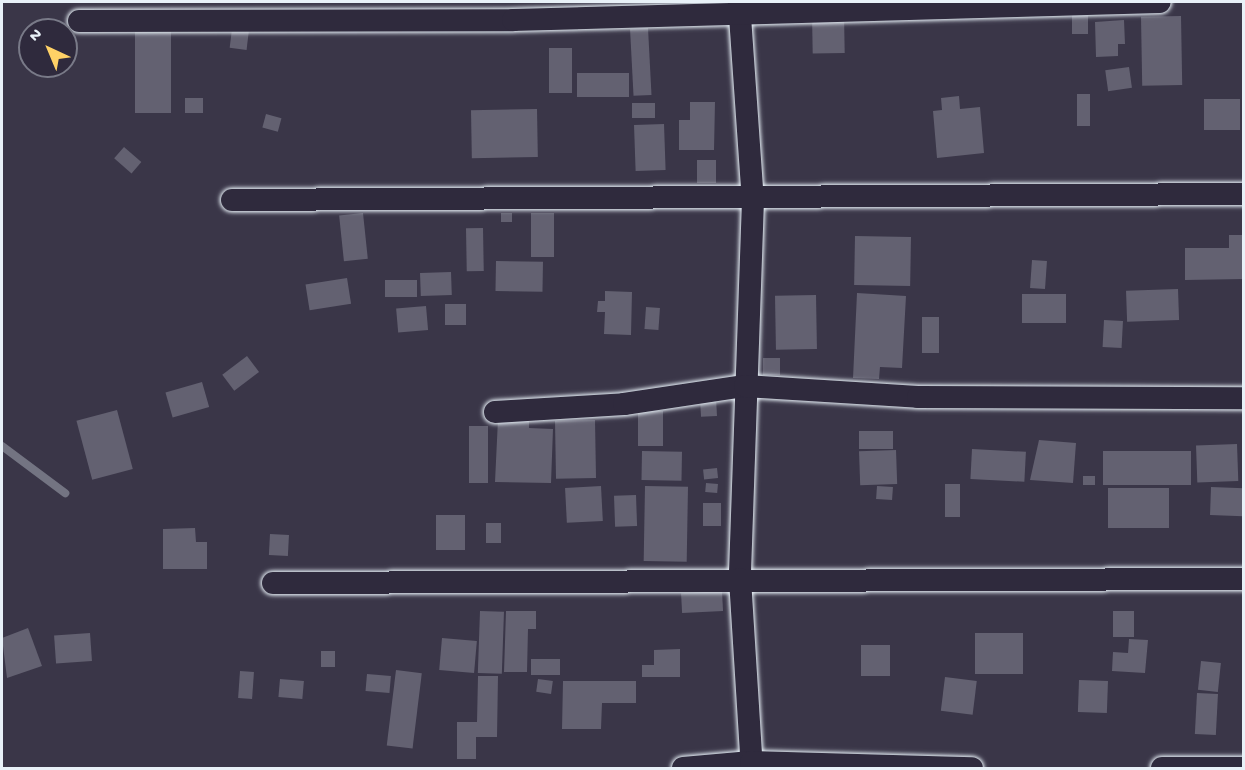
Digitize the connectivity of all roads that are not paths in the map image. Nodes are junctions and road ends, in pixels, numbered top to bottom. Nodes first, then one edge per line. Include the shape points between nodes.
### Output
1 (1160, 2) edge
2 (740, 7) edge
3 (79, 21) dead end
4 (1244, 194) edge
5 (232, 200) dead end
6 (753, 200) junction
7 (745, 386) junction
8 (1244, 398) edge
9 (495, 412) dead end
10 (740, 579) junction
11 (1244, 579) edge
12 (273, 583) dead end
13 (751, 765) edge
14 (683, 768) edge
15 (972, 768) edge
16 (1162, 768) edge
17 (1244, 768) edge

1 - 2 street
2 - 3 street via 513,21
2 - 6 street
4 - 6 street
5 - 6 street
6 - 7 street
7 - 8 street via 929,397
7 - 9 street via 624,404
7 - 10 street
10 - 11 street
10 - 12 street
10 - 13 street
13 - 14 street
13 - 15 street
16 - 17 street

